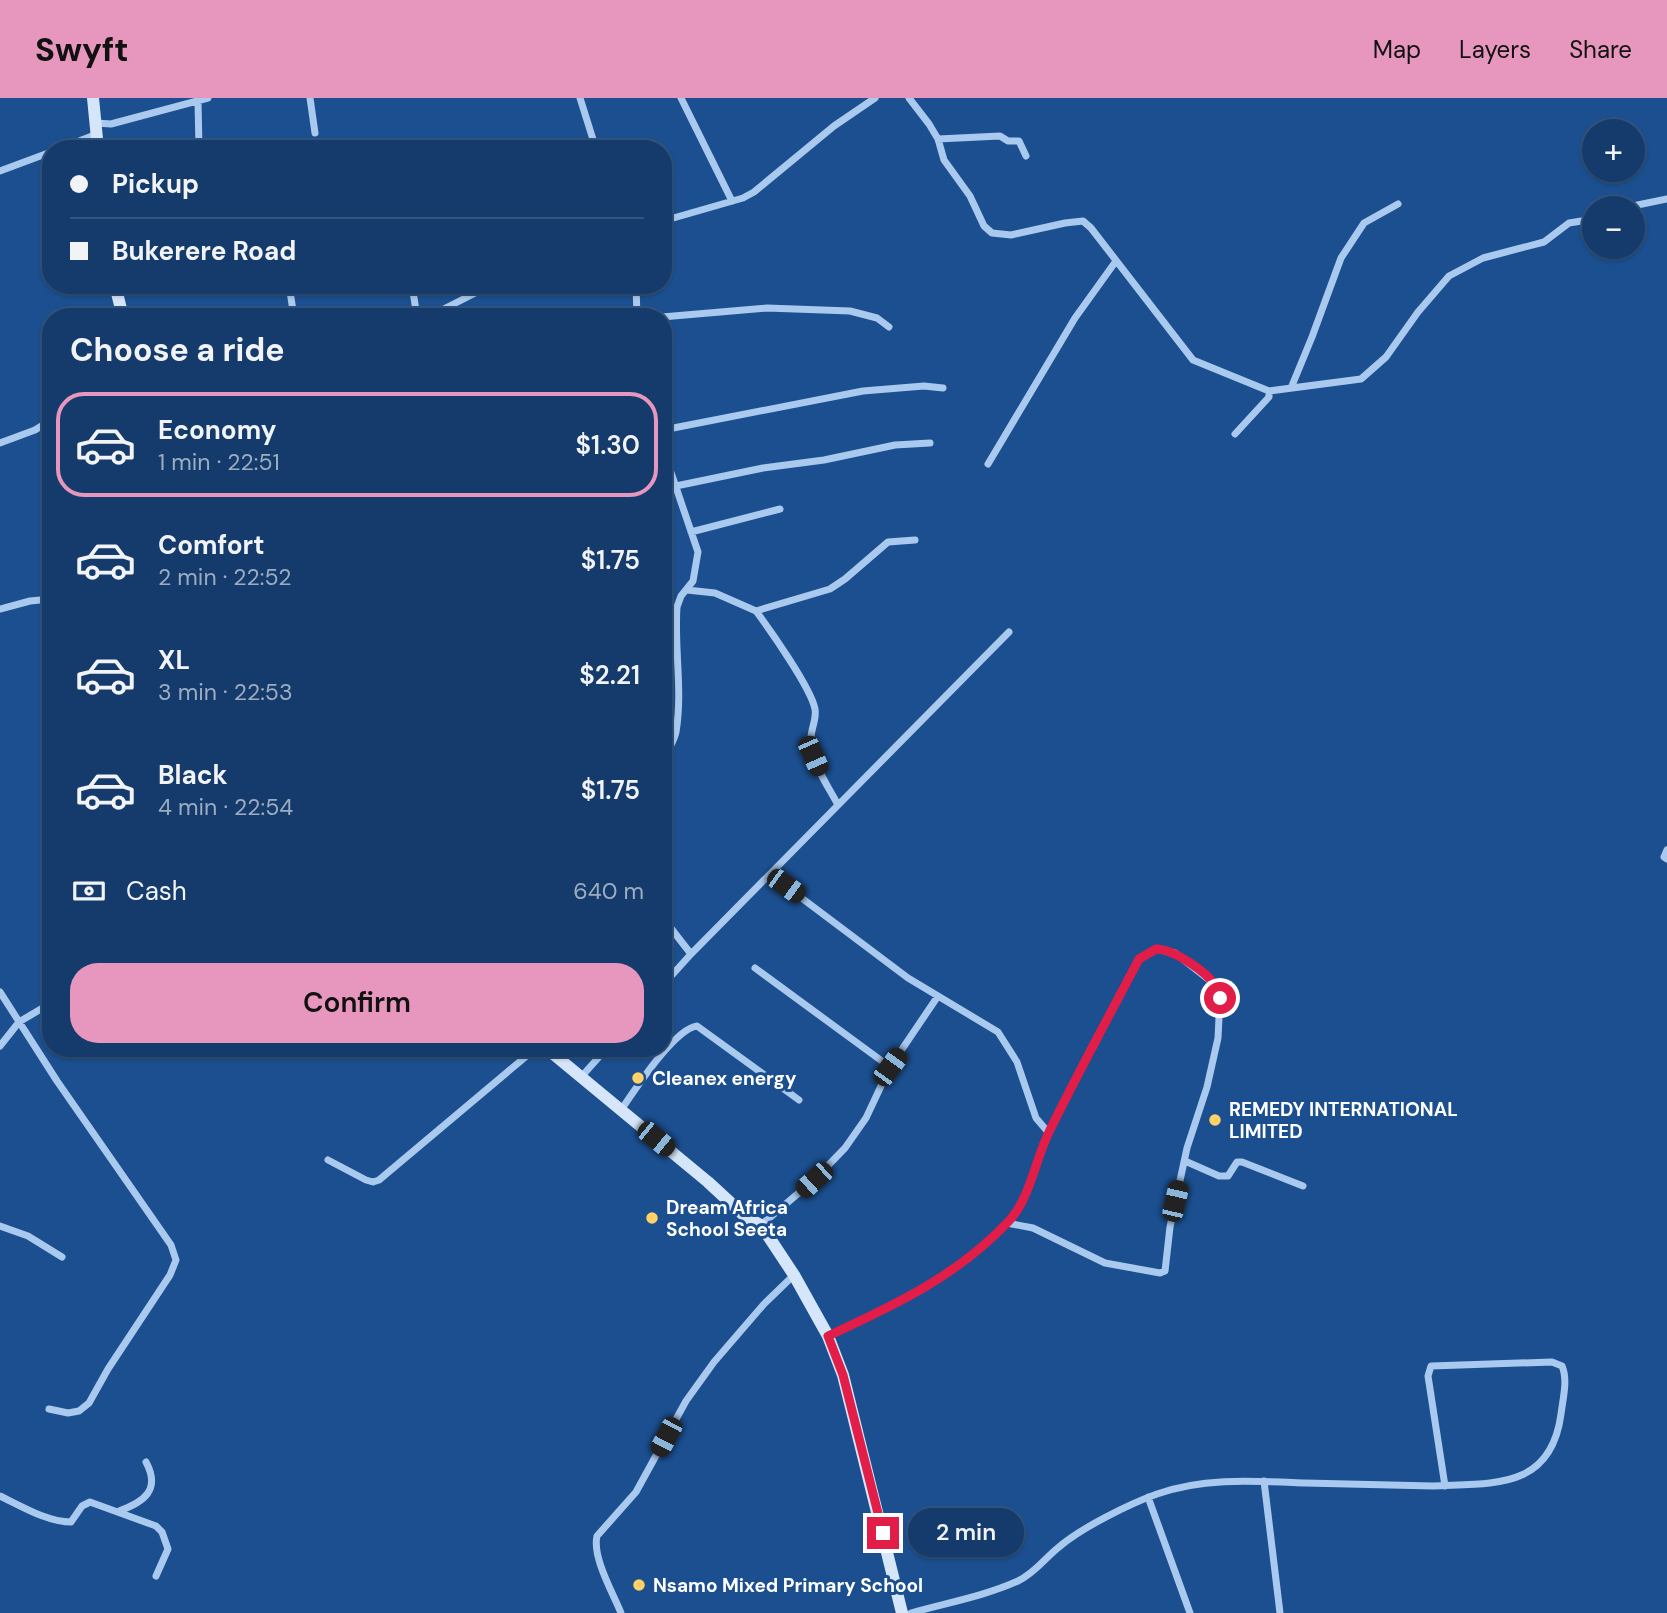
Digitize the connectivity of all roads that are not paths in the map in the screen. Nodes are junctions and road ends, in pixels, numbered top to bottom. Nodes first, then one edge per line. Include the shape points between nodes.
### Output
1 (93, 98) edge
2 (208, 98) edge
3 (310, 98) edge
4 (580, 98) edge
5 (681, 98) edge
6 (875, 98) edge
7 (909, 98) edge
8 (198, 102) junction
9 (96, 129) junction
10 (315, 133) dead end
11 (938, 139) junction
12 (76, 140) edge
13 (97, 140) edge
14 (199, 140) edge
15 (593, 140) edge
16 (42, 155) edge
17 (1026, 156) dead end
18 (0, 171) edge
19 (1667, 199) edge
20 (732, 201) junction
21 (1398, 204) dead end
22 (1645, 204) edge
23 (672, 218) edge
24 (1582, 221) edge
25 (1116, 261) junction
26 (473, 294) edge
27 (446, 308) edge
28 (672, 316) edge
29 (889, 327) dead end
30 (943, 388) dead end
31 (1291, 388) junction
32 (1269, 391) junction
33 (42, 425) edge
34 (672, 428) edge
35 (1235, 434) dead end
36 (0, 443) edge
37 (930, 443) dead end
38 (988, 464) dead end
39 (672, 479) edge
40 (676, 486) junction
41 (780, 509) dead end
42 (691, 532) junction
43 (915, 540) dead end
44 (687, 590) junction
45 (42, 600) edge
46 (0, 609) edge
47 (756, 611) junction
48 (1009, 632) dead end
49 (672, 742) edge
50 (838, 805) junction
51 (1667, 850) edge
52 (1667, 859) edge
53 (771, 876) junction
54 (672, 930) edge
55 (691, 954) junction
56 (755, 968) dead end
57 (672, 975) edge
58 (0, 992) edge
59 (938, 996) junction
60 (42, 1008) edge
61 (19, 1022) junction
62 (672, 1045) edge
63 (0, 1046) edge
64 (525, 1057) edge
65 (558, 1057) edge
66 (599, 1057) edge
67 (660, 1057) edge
68 (890, 1067) junction
69 (582, 1076) junction
70 (799, 1100) dead end
71 (621, 1110) junction
72 (1048, 1132) junction
73 (328, 1160) dead end
74 (1185, 1161) junction
75 (1303, 1186) dead end
76 (1007, 1223) junction
77 (0, 1226) edge
78 (761, 1226) junction
79 (62, 1257) dead end
80 (794, 1275) junction
81 (828, 1336) junction
82 (49, 1409) dead end
83 (146, 1462) dead end
84 (1264, 1481) junction
85 (1445, 1486) junction
86 (0, 1496) edge
87 (1148, 1497) junction
88 (119, 1511) junction
89 (156, 1576) dead end
90 (621, 1613) edge
91 (902, 1613) edge
92 (911, 1613) edge
93 (1190, 1613) edge
94 (1280, 1613) edge

1 - 9 main road
2 - 8 street
3 - 10 street
4 - 15 street
5 - 20 street
6 - 20 street via 764,185
7 - 11 street
8 - 9 street
8 - 14 street
9 - 12 street
9 - 13 main road
11 - 17 street via 1000,136 1019,141
11 - 25 street via 944,160 992,233 1011,235 1083,221
16 - 18 street
19 - 22 street
20 - 23 street
21 - 31 street via 1364,223 1341,258
24 - 31 street via 1569,223 1544,242 1483,258 1449,276 1386,357 1361,379
25 - 32 street via 1193,360
25 - 38 street via 1075,318
26 - 27 street
28 - 29 street via 767,308 850,311 877,318
30 - 34 street via 863,391
31 - 32 street
32 - 35 street via 1269,397
33 - 36 street
37 - 40 street via 895,445
39 - 40 street
40 - 42 street
41 - 42 street
42 - 44 street via 698,552 695,575
43 - 47 street via 888,542 830,589
44 - 47 street via 715,593
44 - 49 street via 677,607 679,684
45 - 46 street
47 - 50 street via 812,701 813,756
48 - 50 street
50 - 53 street
51 - 52 street
53 - 55 street
53 - 59 street
54 - 55 street
55 - 57 street
56 - 68 street
58 - 61 street
59 - 68 street
59 - 72 street via 998,1032 1017,1062 1036,1118
60 - 61 street
61 - 63 street
61 - 82 street via 171,1245 176,1260 89,1403 68,1413
62 - 70 street via 692,1026 704,1030
64 - 73 street via 379,1180 366,1180
65 - 69 main road
66 - 69 street
67 - 71 street
68 - 78 street via 845,1149
69 - 71 main road
71 - 78 main road
72 - 74 street via 1139,959 1149,951 1164,949 1208,979 1220,998 1218,1038
72 - 76 street via 1021,1202
74 - 75 street via 1219,1176 1228,1176 1237,1162 1242,1162
74 - 76 street via 1163,1273 1105,1263 1033,1228
76 - 81 street via 928,1287
77 - 79 street via 28,1236
78 - 80 main road
80 - 81 main road
80 - 90 street via 714,1362 686,1401 636,1492 597,1536 597,1556
81 - 91 main road via 843,1375
83 - 88 street via 151,1488 146,1498
84 - 85 street
84 - 87 street via 1212,1482
84 - 94 street
85 - 85 street via 1515,1478 1544,1460 1559,1431 1565,1384 1562,1366 1552,1362 1431,1366 1428,1376
86 - 88 street via 66,1523 90,1502
87 - 92 street via 1069,1539 1019,1580
87 - 93 street
88 - 89 street via 162,1532 168,1549

